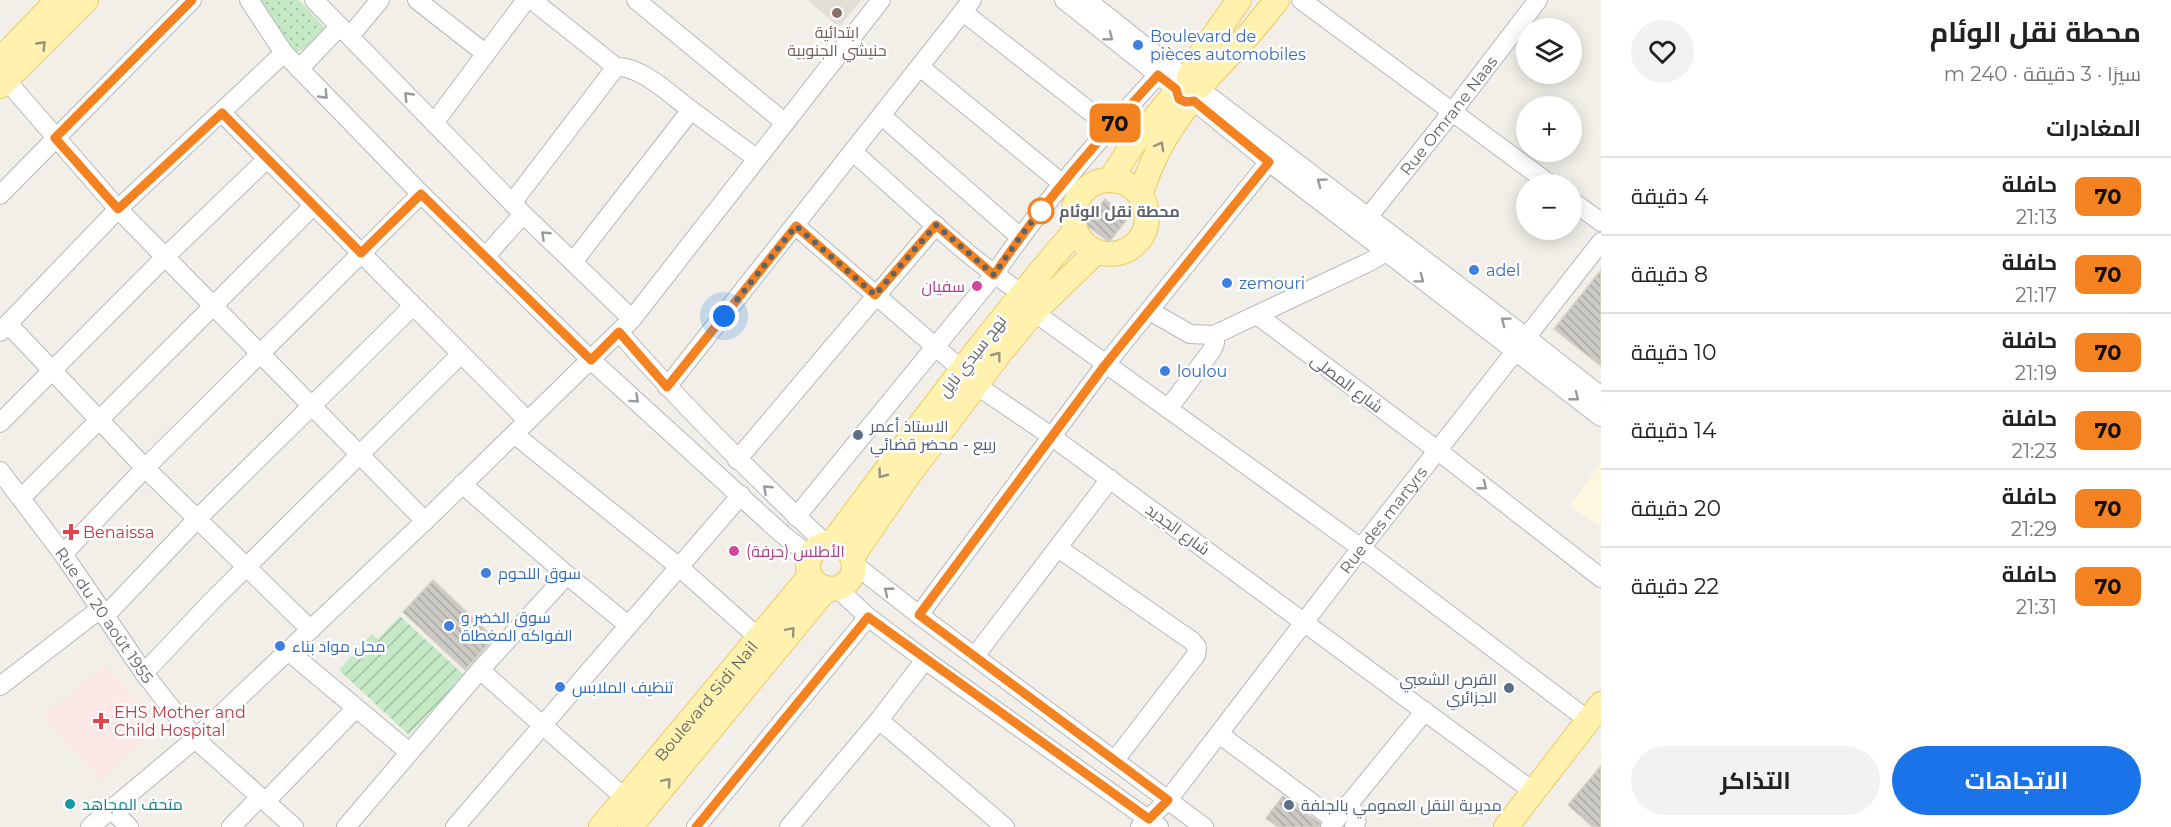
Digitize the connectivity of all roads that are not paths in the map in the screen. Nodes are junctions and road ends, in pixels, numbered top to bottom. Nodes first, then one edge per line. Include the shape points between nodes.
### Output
1 (58, 0) edge
2 (86, 0) edge
3 (192, 0) edge
4 (249, 0) edge
5 (314, 0) edge
6 (380, 0) edge
7 (417, 0) edge
8 (526, 0) edge
9 (532, 0) edge
10 (636, 0) edge
11 (881, 0) edge
12 (1064, 0) edge
13 (1239, 0) edge
14 (1277, 0) edge
15 (1301, 0) edge
16 (1538, 0) edge
17 (1089, 5) edge
18 (968, 6) edge
19 (345, 31) junction
20 (284, 53) junction
21 (486, 54) junction
22 (616, 67) junction
23 (920, 67) junction
24 (299, 69) junction
25 (2, 75) edge
26 (1185, 88) junction
27 (691, 110) junction
28 (1452, 112) junction
29 (222, 113) junction
30 (882, 116) junction
31 (784, 122) junction
32 (434, 123) junction
33 (1111, 128) junction
34 (55, 138) junction
35 (853, 152) junction
36 (267, 159) junction
37 (756, 159) junction
38 (1269, 162) junction
39 (1536, 174) edge
40 (1111, 179) junction
41 (1063, 184) junction
42 (421, 194) junction
43 (0, 195) edge
44 (1140, 195) junction
45 (313, 206) junction
46 (517, 208) junction
47 (1582, 208) edge
48 (118, 209) junction
49 (1601, 222) edge
50 (1363, 223) junction
51 (936, 225) junction
52 (796, 226) junction
53 (1075, 231) junction
54 (1020, 237) junction
55 (1601, 243) edge
56 (1391, 246) junction
57 (1096, 252) junction
58 (361, 253) junction
59 (486, 256) junction
60 (165, 257) junction
61 (573, 262) junction
62 (994, 275) junction
63 (875, 295) junction
64 (1027, 302) junction
65 (213, 306) junction
66 (413, 306) junction
67 (1150, 311) junction
68 (1257, 315) junction
69 (626, 326) junction
70 (4, 328) edge
71 (1214, 335) junction
72 (1521, 344) junction
73 (936, 347) junction
74 (262, 353) junction
75 (461, 354) junction
76 (591, 360) junction
77 (1105, 365) junction
78 (54, 370) junction
79 (968, 377) junction
80 (667, 387) junction
81 (1601, 396) edge
82 (313, 406) junction
83 (1168, 409) junction
84 (1601, 417) edge
85 (100, 420) junction
86 (528, 420) junction
87 (0, 423) edge
88 (514, 434) junction
89 (1051, 436) junction
90 (1437, 450) junction
91 (360, 455) junction
92 (737, 460) junction
93 (145, 468) junction
94 (0, 471) edge
95 (1110, 479) junction
96 (462, 484) junction
97 (741, 495) junction
98 (21, 498) junction
99 (796, 517) junction
100 (198, 518) junction
101 (425, 521) junction
102 (1058, 548) junction
103 (1361, 548) junction
104 (63, 554) junction
105 (853, 561) junction
106 (678, 566) junction
107 (823, 566) junction
108 (246, 567) junction
109 (567, 575) junction
110 (1601, 578) edge
111 (102, 613) junction
112 (919, 615) junction
113 (868, 617) junction
114 (1305, 622) junction
115 (628, 626) junction
116 (310, 630) junction
117 (759, 638) junction
118 (288, 651) junction
119 (975, 656) junction
120 (925, 660) junction
121 (480, 670) junction
122 (144, 673) junction
123 (0, 686) edge
124 (356, 708) junction
125 (1425, 711) junction
126 (1597, 718) edge
127 (879, 720) junction
128 (542, 725) junction
129 (1219, 734) junction
130 (195, 739) junction
131 (409, 752) junction
132 (1115, 760) junction
133 (1534, 792) junction
134 (263, 799) junction
135 (626, 799) junction
136 (1168, 800) junction
137 (1348, 804) junction
138 (111, 809) junction
139 (992, 823) edge
140 (1149, 824) edge
141 (1332, 824) edge
142 (90, 827) edge
143 (129, 827) edge
144 (231, 827) edge
145 (294, 827) edge
146 (346, 827) edge
147 (455, 827) edge
148 (601, 827) edge
149 (630, 827) edge
150 (696, 827) edge
151 (789, 827) edge
152 (1204, 827) edge
153 (1354, 827) edge
154 (1506, 827) edge
155 (1526, 827) edge

1 - 25 main road
25 -> 2 main road
3 - 34 street
4 - 20 street
5 - 19 street
6 - 19 street
7 - 21 street
8 - 21 street
9 - 22 street
10 - 31 street
11 - 31 street
12 - 17 street
13 - 26 main road via 1199,57
14 - 26 main road via 1220,67
15 - 28 street
16 - 28 street, Rue Omrane Naas
17 - 26 street
17 -> 26 street
18 - 23 street
18 - 33 street
19 - 24 street
32 -> 19 street
20 - 24 street
20 - 29 street
21 - 32 street
22 - 27 street via 639,72
22 - 46 street
23 - 30 street
23 - 41 street
24 -> 42 street
25 - 34 street
26 - 33 street
26 - 38 street
26 - 40 main road via 1130,148
44 -> 26 main road
50 -> 26 street
27 - 37 street
27 - 61 street
28 - 39 street
28 - 50 street, Rue Omrane Naas
29 - 36 street
29 - 48 street
30 - 35 street
30 - 54 street
31 - 37 street
32 - 46 street
33 - 41 street
34 - 43 street
34 - 48 street
35 - 51 street
35 - 52 street
36 - 45 street
36 - 60 street
37 - 69 street
38 - 50 street
38 - 67 street
40 - 44 main road via 1122,181
40 - 53 main road via 1087,186 1078,195 1073,207
41 - 54 street
42 - 58 street
42 - 59 street
44 - 57 main road via 1147,218 1139,240 1120,253
45 - 58 street
45 - 65 street
46 - 59 street
61 -> 46 street
47 - 49 street
48 - 60 street
48 - 70 street
50 - 56 street
51 - 62 street
51 - 63 street
52 - 63 street, شارع الجديد
52 - 80 street
53 - 57 main road
53 - 64 main road, نهج سيدي نايل
54 - 62 street
55 - 72 street, Rue des martyrs
56 - 68 street via 1363,265
56 - 72 street
57 - 64 main road, نهج سيدي نايل
58 - 66 street
58 - 74 street
59 - 76 street
60 - 65 street
60 - 78 street
61 - 69 street
62 - 64 street
62 - 73 street
63 - 73 street, شارع الجديد
63 - 92 street
64 - 77 street
64 - 79 main road, نهج سيدي نايل
65 - 74 street
65 - 85 street
66 - 75 street
66 - 82 street
67 - 71 street via 1190,334
67 - 77 street
68 - 71 street
68 - 90 street, شارع المصلى
69 - 76 street
69 - 80 street
70 - 78 street
71 - 83 street via 1212,351
72 - 81 street
72 -> 84 street
72 - 90 street, Rue des martyrs
73 - 79 street, شارع الجديد
73 - 99 street
74 - 82 street
74 - 93 street
75 - 86 street
75 - 91 street
76 - 86 street
76 -> 97 street
77 - 83 street
77 - 89 street
78 - 85 street
78 - 87 street
79 - 89 street, شارع الجديد
79 - 105 main road, نهج سيدي نايل
79 -> 107 main road, نهج سيدي نايل
80 - 92 street
82 - 91 street
82 - 100 street
83 - 103 street
85 - 93 street
85 - 98 street
86 - 88 street
88 - 96 street
88 - 106 street
89 - 95 street, شارع الجديد
89 - 112 street
90 - 103 street, Rue des martyrs
90 -> 110 street, شارع المصلى
91 - 101 street
91 - 108 street
99 -> 92 street
93 - 100 street
93 - 104 street
94 - 98 street, Rue du 20 août 1955
95 - 102 street
95 - 114 street, شارع الجديد
96 - 101 street
96 - 109 street
97 - 106 street
97 - 107 street
98 - 104 street, Rue du 20 août 1955
99 - 107 street
100 - 108 street
100 - 111 street
101 - 116 street
102 - 119 street
102 - 132 street via 1197,647 1196,655
103 - 114 street, Rue des martyrs
103 - 126 street
104 - 111 street, Rue du 20 août 1955
105 - 107 main road via 844,547
105 - 107 main road, نهج سيدي نايل via 851,576 843,585
112 -> 105 street
106 - 115 street
106 - 117 street
107 - 113 street
107 - 117 main road, Boulevard Sidi Nail
149 -> 107 main road, Boulevard Sidi Nail
108 - 116 street
108 - 122 street
109 - 115 street
109 - 121 street
111 - 122 street, Rue du 20 août 1955
111 - 123 street
112 - 119 street
113 - 120 street
113 - 150 street
114 - 125 street, شارع الجديد
114 - 129 street, Rue des martyrs
115 - 128 street
116 - 118 street
117 - 135 main road, Boulevard Sidi Nail
118 - 124 street
118 - 130 street
119 - 132 street
120 - 127 street
120 - 140 street
121 - 128 street
121 - 131 street
122 - 130 street, Rue du 20 août 1955
124 - 131 street
124 - 134 street
125 - 133 street, شارع الجديد
125 - 137 street
126 - 133 main road
126 - 155 main road
127 - 139 street
127 - 151 street
128 - 135 street
128 - 147 street
129 - 136 street, Rue des martyrs
129 - 141 street
130 - 134 street, Rue du 20 août 1955
130 - 138 street
131 - 146 street
132 - 136 street
133 - 154 main road
134 - 144 street
134 - 145 street, Rue du 20 août 1955
135 - 148 main road, Boulevard Sidi Nail
136 - 140 street, Rue des martyrs
136 - 152 street
137 - 141 street
137 - 153 street via 1357,815
138 - 142 street
138 - 143 street

